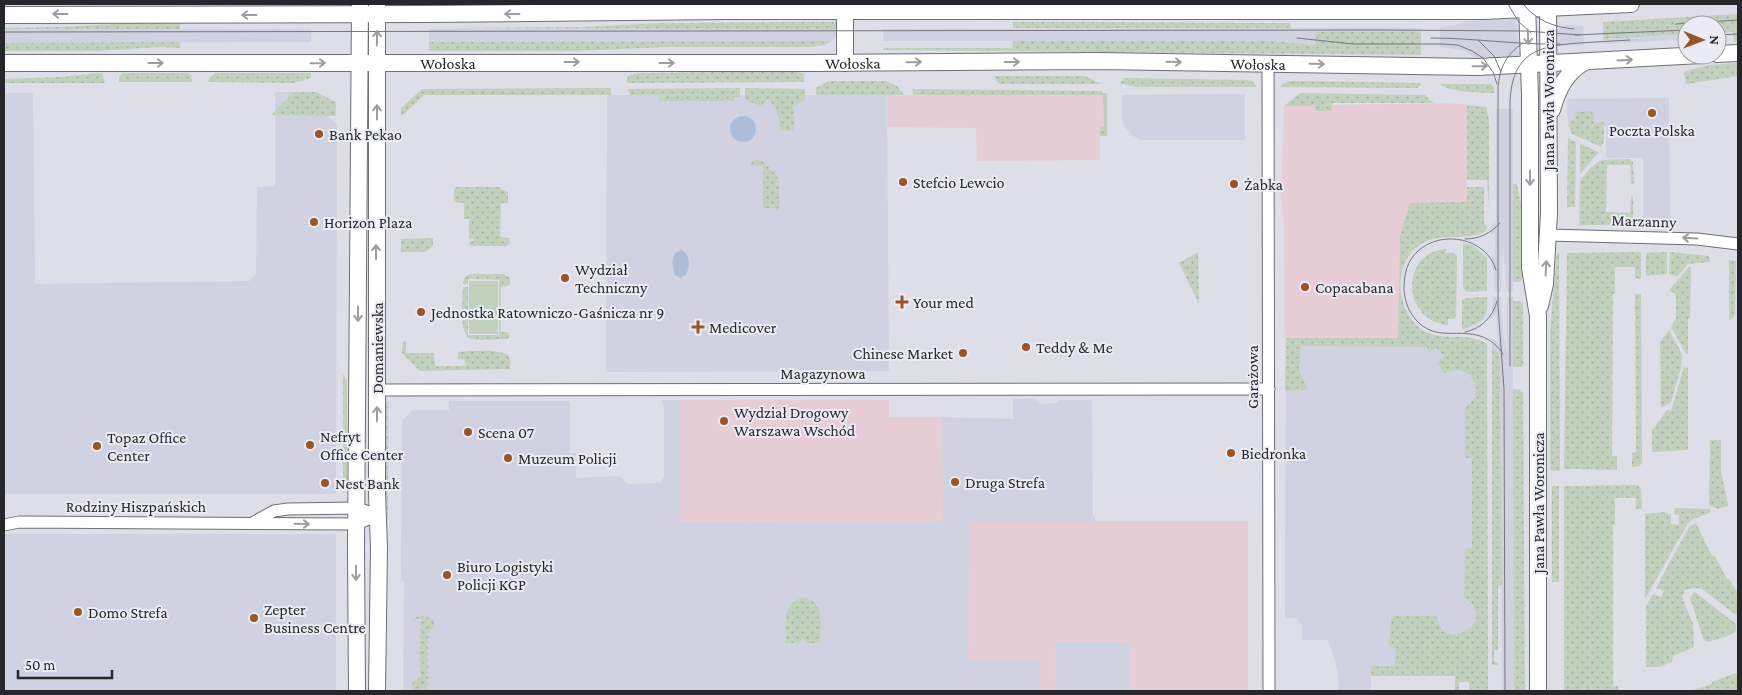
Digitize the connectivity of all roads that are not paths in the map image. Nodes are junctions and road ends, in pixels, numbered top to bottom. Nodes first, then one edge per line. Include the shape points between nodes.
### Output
1 (318, 4) edge
2 (1631, 4) edge
3 (1527, 6) edge
4 (1548, 6) edge
5 (845, 8) edge
6 (360, 9) edge
7 (377, 9) edge
8 (4, 14) edge
9 (298, 14) junction
10 (1677, 56) edge
11 (4, 62) edge
12 (360, 62) junction
13 (377, 62) junction
14 (1585, 62) junction
15 (845, 63) junction
16 (1268, 63) junction
17 (1548, 63) junction
18 (1529, 64) junction
19 (1548, 128) junction
20 (1548, 234) junction
21 (1738, 244) edge
22 (1538, 316) junction
23 (1269, 389) junction
24 (377, 390) junction
25 (378, 515) junction
26 (4, 516) edge
27 (357, 516) junction
28 (19, 522) junction
29 (253, 523) junction
30 (4, 525) edge
31 (357, 691) edge
32 (377, 691) edge
33 (1269, 691) edge
34 (1538, 691) edge

1 - 9 main road
2 - 4 main road
3 - 4 main road
3 - 5 main road via 1484,11
3 -> 18 main road, Jana Pawła Woronicza
4 - 17 main road, Jana Pawła Woronicza
5 -> 7 main road
5 - 15 main road
6 - 7 main road
6 - 9 main road
6 - 12 main road, Domaniewska
13 -> 7 main road, Domaniewska
9 -> 8 main road
14 -> 10 main road, Wołoska
11 -> 12 main road, Wołoska
12 - 13 main road, Wołoska
12 -> 27 main road, Domaniewska
13 -> 15 main road, Wołoska
24 -> 13 main road, Domaniewska
14 - 17 main road, Wołoska
14 - 19 main road via 1557,93
15 -> 16 main road, Wołoska
16 -> 18 main road, Wołoska
16 - 23 street, Garażowa
17 - 18 main road, Wołoska
17 - 19 main road, Jana Pawła Woronicza
18 -> 22 main road, Jana Pawła Woronicza via 1530,268
19 - 20 main road, Jana Pawła Woronicza
21 -> 20 street, Marzanny via 1697,239
22 -> 20 main road, Jana Pawła Woronicza via 1545,284
22 - 34 main road, Jana Pawła Woronicza
23 - 24 street, Magazynowa
23 - 33 street, Garażowa
25 -> 24 main road, Domaniewska
25 - 27 street, Rodziny Hiszpańskich
25 - 32 main road, Domaniewska
26 - 28 street, Rodziny Hiszpańskich
29 -> 27 street, Rodziny Hiszpańskich
27 - 29 street, Rodziny Hiszpańskich via 281,510
27 -> 31 main road, Domaniewska
28 - 29 street, Rodziny Hiszpańskich
28 - 30 street, Rodziny Hiszpańskich

